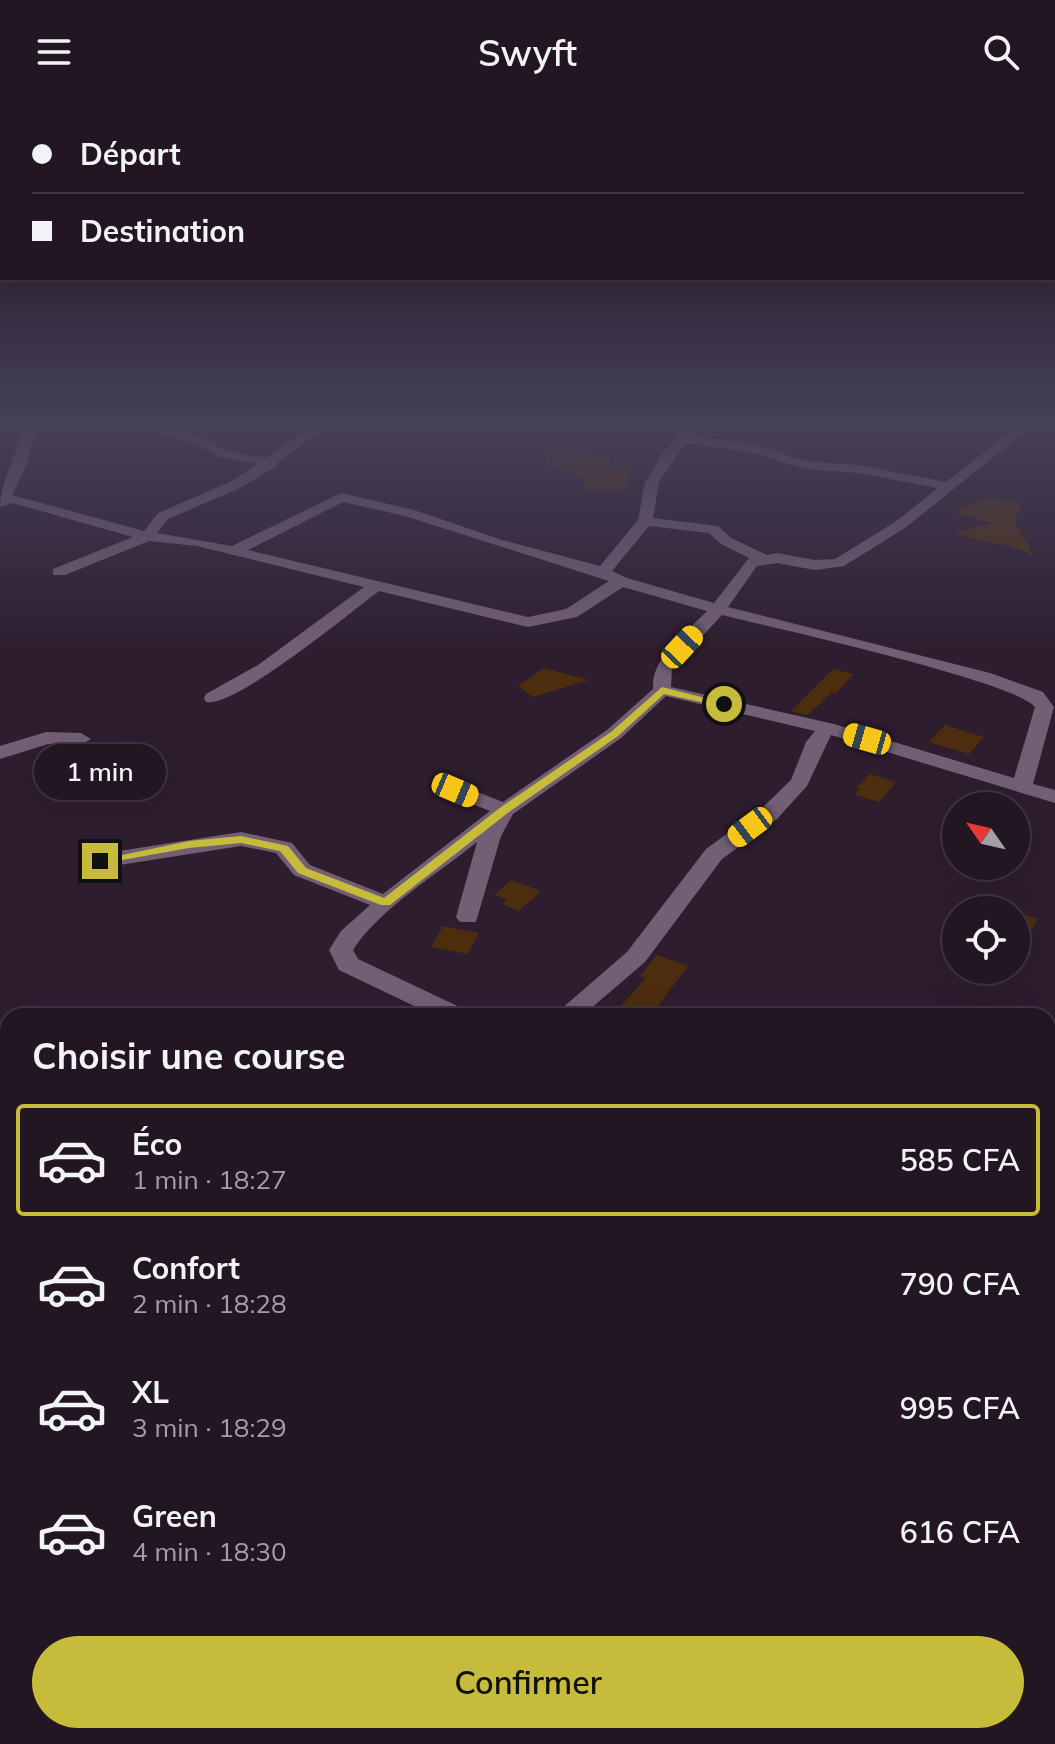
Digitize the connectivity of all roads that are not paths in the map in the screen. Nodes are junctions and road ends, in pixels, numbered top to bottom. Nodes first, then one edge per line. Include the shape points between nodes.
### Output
1 (22, 502) edge
2 (198, 502) edge
3 (332, 502) edge
4 (360, 502) edge
5 (648, 502) edge
6 (928, 502) edge
7 (645, 521) junction
8 (147, 536) junction
9 (234, 551) junction
10 (763, 559) junction
11 (59, 572) dead end
12 (603, 572) junction
13 (621, 581) junction
14 (378, 584) junction
15 (718, 609) junction
16 (662, 690) junction
17 (213, 698) dead end
18 (827, 728) junction
19 (81, 739) dead end
20 (0, 753) edge
21 (1022, 786) junction
22 (455, 790) dead end
23 (1055, 797) edge
24 (505, 810) junction
25 (100, 861) dead end
26 (386, 903) junction
27 (468, 917) dead end
28 (440, 1008) edge
29 (575, 1008) edge

1 - 8 street
2 - 8 street via 171,512
3 - 9 street
4 - 12 street
5 - 7 street
6 - 10 street via 839,563
7 - 10 street via 713,529
7 - 12 street
8 - 9 street
8 - 11 street
9 - 14 street
10 - 15 street via 752,562
12 - 13 street
13 - 14 street via 571,613 528,622
13 - 15 street
14 - 17 street via 264,669
15 - 16 street via 665,666
15 - 21 street via 984,677 1036,696 1045,707
16 - 18 street
16 - 24 street via 614,734
18 - 21 street
18 - 29 street via 800,782 769,814 714,854 636,957
19 - 20 street via 46,738
21 - 23 street
22 - 24 street
24 - 26 street
24 - 27 street via 490,836
25 - 26 street via 241,839 284,848 302,870
26 - 28 street via 341,950 348,964

